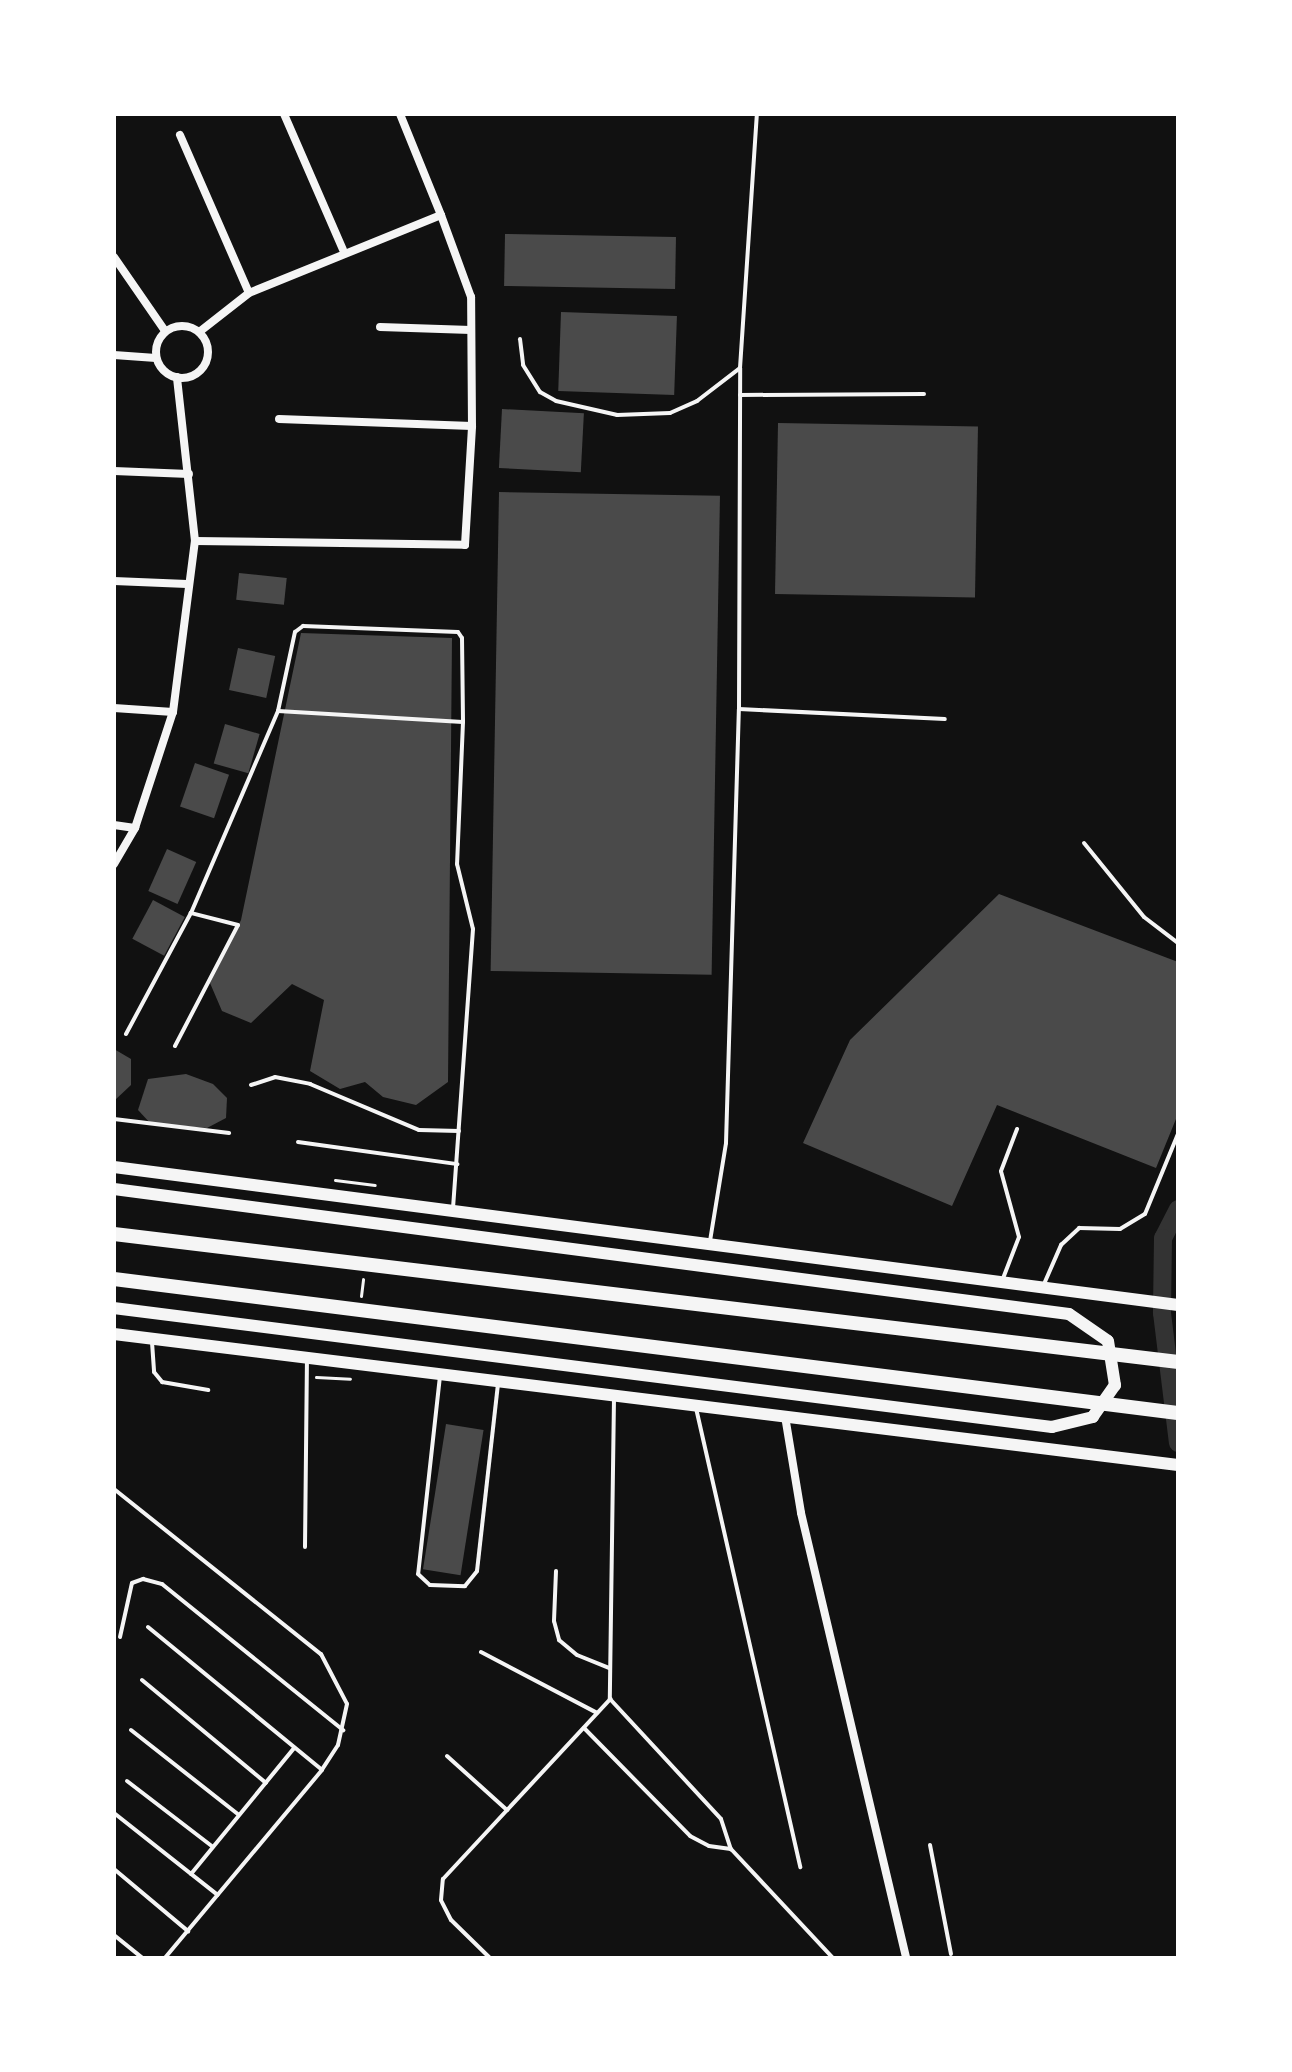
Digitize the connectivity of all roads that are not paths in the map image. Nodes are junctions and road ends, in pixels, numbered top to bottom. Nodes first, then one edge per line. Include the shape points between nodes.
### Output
1 (284, 114) edge
2 (400, 114) edge
3 (757, 114) edge
4 (180, 135) dead end
5 (441, 215) junction
6 (343, 250) junction
7 (114, 257) edge
8 (249, 293) junction
9 (380, 327) dead end
10 (471, 330) junction
11 (165, 331) junction
12 (199, 332) junction
13 (520, 339) dead end
14 (114, 355) edge
15 (156, 358) junction
16 (740, 368) junction
17 (177, 377) junction
18 (924, 394) dead end
19 (740, 395) junction
20 (279, 419) dead end
21 (472, 426) junction
22 (114, 471) edge
23 (189, 474) junction
24 (195, 541) junction
25 (114, 581) edge
26 (187, 584) junction
27 (114, 708) edge
28 (739, 709) junction
29 (278, 711) junction
30 (173, 712) junction
31 (945, 719) dead end
32 (463, 722) junction
33 (114, 825) edge
34 (135, 828) junction
35 (1084, 843) dead end
36 (114, 864) edge
37 (191, 913) junction
38 (1178, 943) edge
39 (126, 1034) dead end
40 (175, 1046) dead end
41 (251, 1085) dead end
42 (114, 1119) edge
43 (1017, 1129) dead end
44 (459, 1131) junction
45 (229, 1133) dead end
46 (1178, 1134) edge
47 (298, 1142) dead end
48 (457, 1164) junction
49 (114, 1167) edge
50 (114, 1189) edge
51 (452, 1210) junction
52 (114, 1234) edge
53 (709, 1248) junction
54 (114, 1279) edge
55 (1001, 1283) junction
56 (1043, 1288) junction
57 (1177, 1304) edge
58 (114, 1308) edge
59 (114, 1334) edge
60 (152, 1340) junction
61 (308, 1358) junction
62 (1176, 1362) edge
63 (440, 1374) junction
64 (498, 1381) junction
65 (208, 1390) dead end
66 (614, 1395) junction
67 (696, 1406) junction
68 (1178, 1413) edge
69 (785, 1416) junction
70 (1178, 1465) edge
71 (114, 1489) edge
72 (305, 1547) dead end
73 (556, 1571) dead end
74 (148, 1627) dead end
75 (120, 1637) dead end
76 (481, 1652) dead end
77 (610, 1668) junction
78 (142, 1680) dead end
79 (610, 1699) junction
80 (597, 1713) junction
81 (584, 1728) junction
82 (131, 1730) dead end
83 (343, 1730) junction
84 (294, 1748) junction
85 (447, 1756) dead end
86 (322, 1770) junction
87 (127, 1781) dead end
88 (266, 1783) junction
89 (507, 1810) junction
90 (114, 1813) edge
91 (239, 1815) junction
92 (930, 1845) dead end
93 (213, 1847) junction
94 (731, 1849) junction
95 (800, 1867) dead end
96 (114, 1869) edge
97 (191, 1874) junction
98 (218, 1895) junction
99 (188, 1931) junction
100 (114, 1935) edge
101 (951, 1956) edge
102 (142, 1958) edge
103 (165, 1958) edge
104 (490, 1958) edge
105 (833, 1958) edge
106 (906, 1958) edge
107 (935, 1958) edge

1 - 6 street
2 - 5 street
3 - 16 lane
4 - 8 street
5 - 6 street
5 - 10 street via 463,267
6 - 8 street
7 - 11 street
8 - 12 street
9 - 10 street
10 - 21 street
11 - 12 street via 186,326
11 - 15 street
12 - 17 street via 207,347 205,363 193,375
13 - 16 lane via 523,365 540,392 556,401 617,415 670,413 697,401
14 - 15 street
15 - 17 street via 164,371
16 - 19 lane
17 - 23 street
18 - 19 lane
19 - 28 lane
20 - 21 street
21 - 24 street via 465,545
22 - 23 street
23 - 24 street
24 - 26 street
25 - 26 street
26 - 30 street
27 - 30 street
28 - 31 lane
28 - 53 lane via 726,1143
29 - 32 lane
29 - 32 lane via 298,628 448,629 462,638
29 - 37 lane
30 - 34 street
32 - 44 lane via 457,864 473,929
33 - 34 street
34 - 36 street
35 - 38 lane via 1144,917
37 - 39 lane
37 - 40 lane via 238,925
41 - 44 lane via 275,1077 310,1084 419,1130
42 - 45 lane
43 - 55 lane via 1001,1171 1019,1237
44 - 48 lane
46 - 56 lane via 1145,1214 1120,1229 1079,1228 1068,1236
47 - 48 lane
48 - 51 lane
49 - 51 main road
50 - 58 main road via 1069,1314 1108,1341 1115,1385 1093,1417 1052,1427
51 - 53 main road
52 - 62 highway
53 - 55 main road
54 - 68 highway
55 - 56 main road
56 - 57 main road
59 - 60 main road
60 - 61 main road
60 - 65 lane via 154,1372 162,1382
61 - 63 main road
61 - 72 lane
63 - 64 main road
63 - 64 lane via 418,1574 430,1585 465,1586 477,1571
64 - 66 main road
66 - 67 main road
66 - 77 lane
67 - 69 main road
67 - 95 lane
69 - 70 main road
69 - 106 street via 801,1513
71 - 83 lane via 321,1654 347,1704
73 - 77 lane via 554,1621 559,1640 577,1655
74 - 84 lane
75 - 83 lane via 132,1583 143,1579 162,1584
76 - 80 lane
77 - 79 lane
78 - 88 lane
79 - 80 lane
79 - 94 lane via 721,1819
80 - 81 lane
81 - 89 lane
81 - 94 lane via 690,1836
82 - 91 lane
83 - 86 lane
84 - 86 lane
84 - 88 lane
85 - 89 lane
86 - 98 lane
87 - 93 lane
88 - 91 lane
89 - 104 lane via 443,1879 441,1900 451,1920
90 - 97 lane
91 - 93 lane
92 - 101 lane
93 - 97 lane
94 - 105 lane
96 - 99 lane
97 - 98 lane
98 - 99 lane
99 - 103 lane
100 - 102 lane
101 - 107 lane

